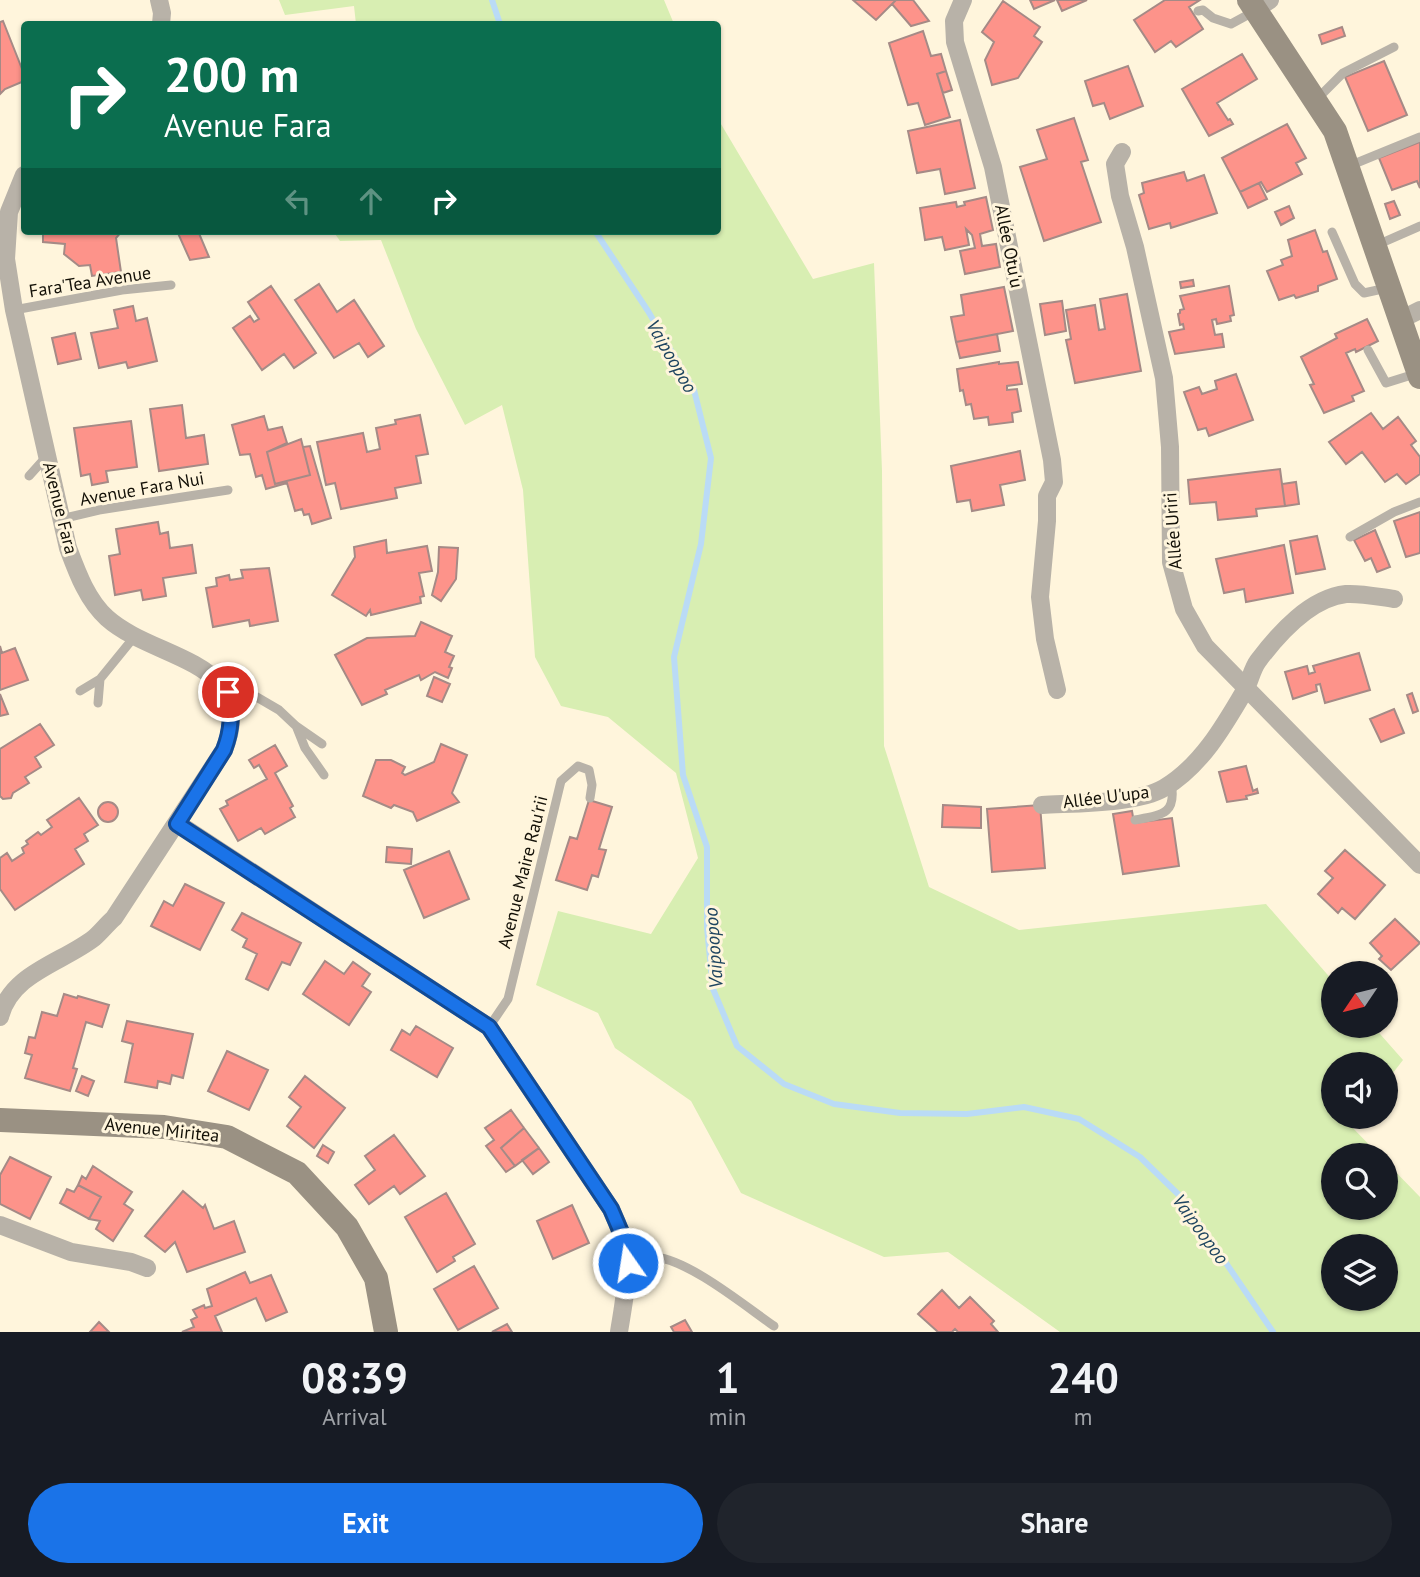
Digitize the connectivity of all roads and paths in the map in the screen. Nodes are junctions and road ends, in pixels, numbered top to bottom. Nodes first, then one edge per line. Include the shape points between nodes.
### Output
1 (159, 0) edge
2 (959, 2) edge
3 (1258, 3) edge
4 (1198, 11) dead end
5 (161, 21) edge
6 (1394, 47) dead end
7 (1315, 101) junction
8 (1420, 137) edge
9 (1122, 152) dead end
10 (1347, 167) junction
11 (21, 182) edge
12 (1420, 226) edge
13 (1332, 232) dead end
14 (1373, 247) junction
15 (3, 254) edge
16 (171, 285) dead end
17 (1388, 288) junction
18 (14, 310) junction
19 (1410, 315) edge
20 (1368, 350) dead end
21 (1419, 375) edge
22 (47, 456) junction
23 (29, 476) dead end
24 (228, 490) dead end
25 (1420, 502) edge
26 (61, 520) junction
27 (1350, 537) dead end
28 (1394, 598) dead end
29 (135, 636) junction
30 (100, 679) junction
31 (1247, 687) junction
32 (1056, 690) dead end
33 (80, 691) dead end
34 (228, 692) junction
35 (98, 703) dead end
36 (296, 726) junction
37 (322, 744) dead end
38 (324, 775) dead end
39 (1171, 782) junction
40 (590, 798) dead end
41 (1042, 805) dead end
42 (1135, 820) dead end
43 (177, 824) junction
44 (1420, 864) edge
45 (0, 1017) edge
46 (489, 1027) junction
47 (0, 1120) edge
48 (0, 1225) edge
49 (628, 1265) junction
50 (147, 1268) dead end
51 (774, 1326) dead end
52 (386, 1332) edge
53 (619, 1332) edge

1 - 5 street
2 - 32 street, Allée Otu'u via 955,42 993,167 1052,460 1054,482 1047,496 1040,597
3 - 4 lane via 1231,24
3 - 7 main road
6 - 7 lane via 1343,73
7 - 10 main road via 1335,131
8 - 10 lane
9 - 31 street, Allée Uriri via 1115,164 1120,196 1164,378 1171,562 1185,609 1205,646
10 - 14 main road
11 - 15 street, Avenue Fara via 9,212
12 - 14 lane
13 - 17 lane via 1355,284 1364,293
14 - 17 main road
15 - 18 street, Avenue Fara
16 - 18 lane, Fara'Tea Avenue
17 - 19 main road
18 - 22 street, Avenue Fara
19 - 21 main road
20 - 21 lane via 1386,383
22 - 23 lane
22 - 26 street, Avenue Fara
24 - 26 lane, Avenue Fara Nui
25 - 27 lane
26 - 29 street, Avenue Fara via 80,579 94,603 108,619
28 - 31 street, Allée U'upa via 1346,594 1320,602 1277,639 1257,663
29 - 30 lane
29 - 34 street, Avenue Fara via 201,668
30 - 33 lane
30 - 35 lane
31 - 39 street, Allée U'upa via 1210,745
31 - 44 street, Allée Uriri
34 - 36 lane via 255,696
34 - 43 street via 232,723 224,750
36 - 37 lane
36 - 38 lane
39 - 41 street, Allée U'upa via 1152,793
39 - 42 lane via 1171,806
40 - 46 lane, Avenue Maire Rau'rii via 589,770 578,766 561,781 508,999
43 - 45 street via 114,918 95,937 20,984
43 - 46 street
46 - 49 street via 611,1209
47 - 52 main road, Avenue Miritea via 164,1127 228,1137 297,1173 347,1227 376,1279
48 - 50 street via 71,1252
49 - 51 lane via 652,1257 671,1260
49 - 53 street

